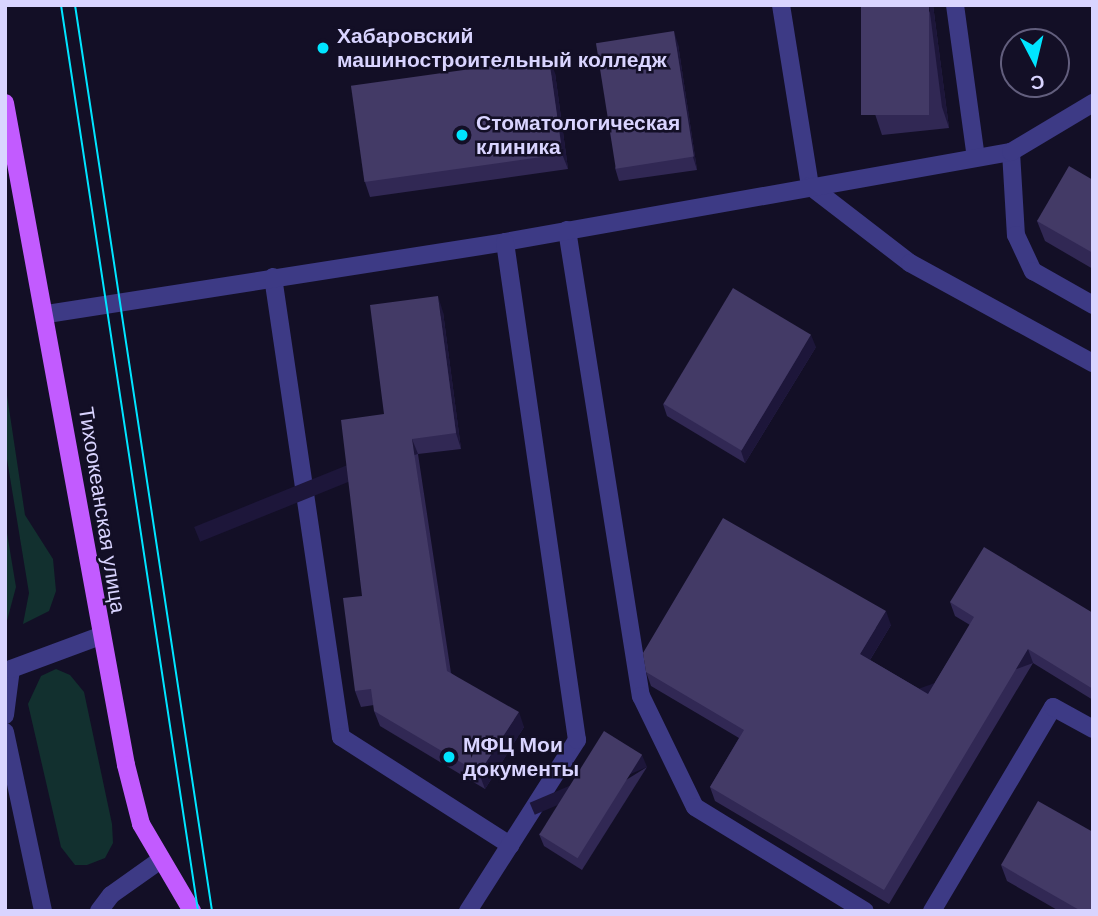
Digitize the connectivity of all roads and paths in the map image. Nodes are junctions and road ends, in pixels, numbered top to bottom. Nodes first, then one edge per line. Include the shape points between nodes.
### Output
1 (781, 5) edge
2 (955, 5) edge
3 (5, 103) edge
4 (1093, 103) edge
5 (1011, 152) junction
6 (976, 158) junction
7 (810, 186) junction
8 (567, 230) junction
9 (505, 242) junction
10 (273, 277) junction
11 (1093, 305) edge
12 (47, 314) junction
13 (1093, 363) edge
14 (100, 636) junction
15 (8, 670) edge
16 (5, 715) edge
17 (1093, 730) edge
18 (5, 732) edge
19 (510, 845) junction
20 (159, 861) junction
21 (43, 911) edge
22 (99, 911) edge
23 (192, 911) edge
24 (468, 911) edge
25 (865, 911) edge
26 (932, 911) edge

1 - 7 street
2 - 6 street
3 - 12 main road, Тихоокеанская улица
4 - 5 street
5 - 6 street
5 - 11 street via 1016,236 1032,271
6 - 7 street
7 - 8 street
7 - 13 street via 910,263
8 - 9 street
8 - 25 street via 641,696 695,807
9 - 10 street
9 - 19 street via 577,740
10 - 12 street
10 - 19 street via 341,737
12 - 14 main road, Тихоокеанская улица
14 - 15 street
14 - 20 main road, Тихоокеанская улица via 141,824
15 - 16 street
17 - 26 street via 1054,707
18 - 21 street
19 - 24 street
20 - 22 street via 111,895
20 - 23 main road, Тихоокеанская улица

